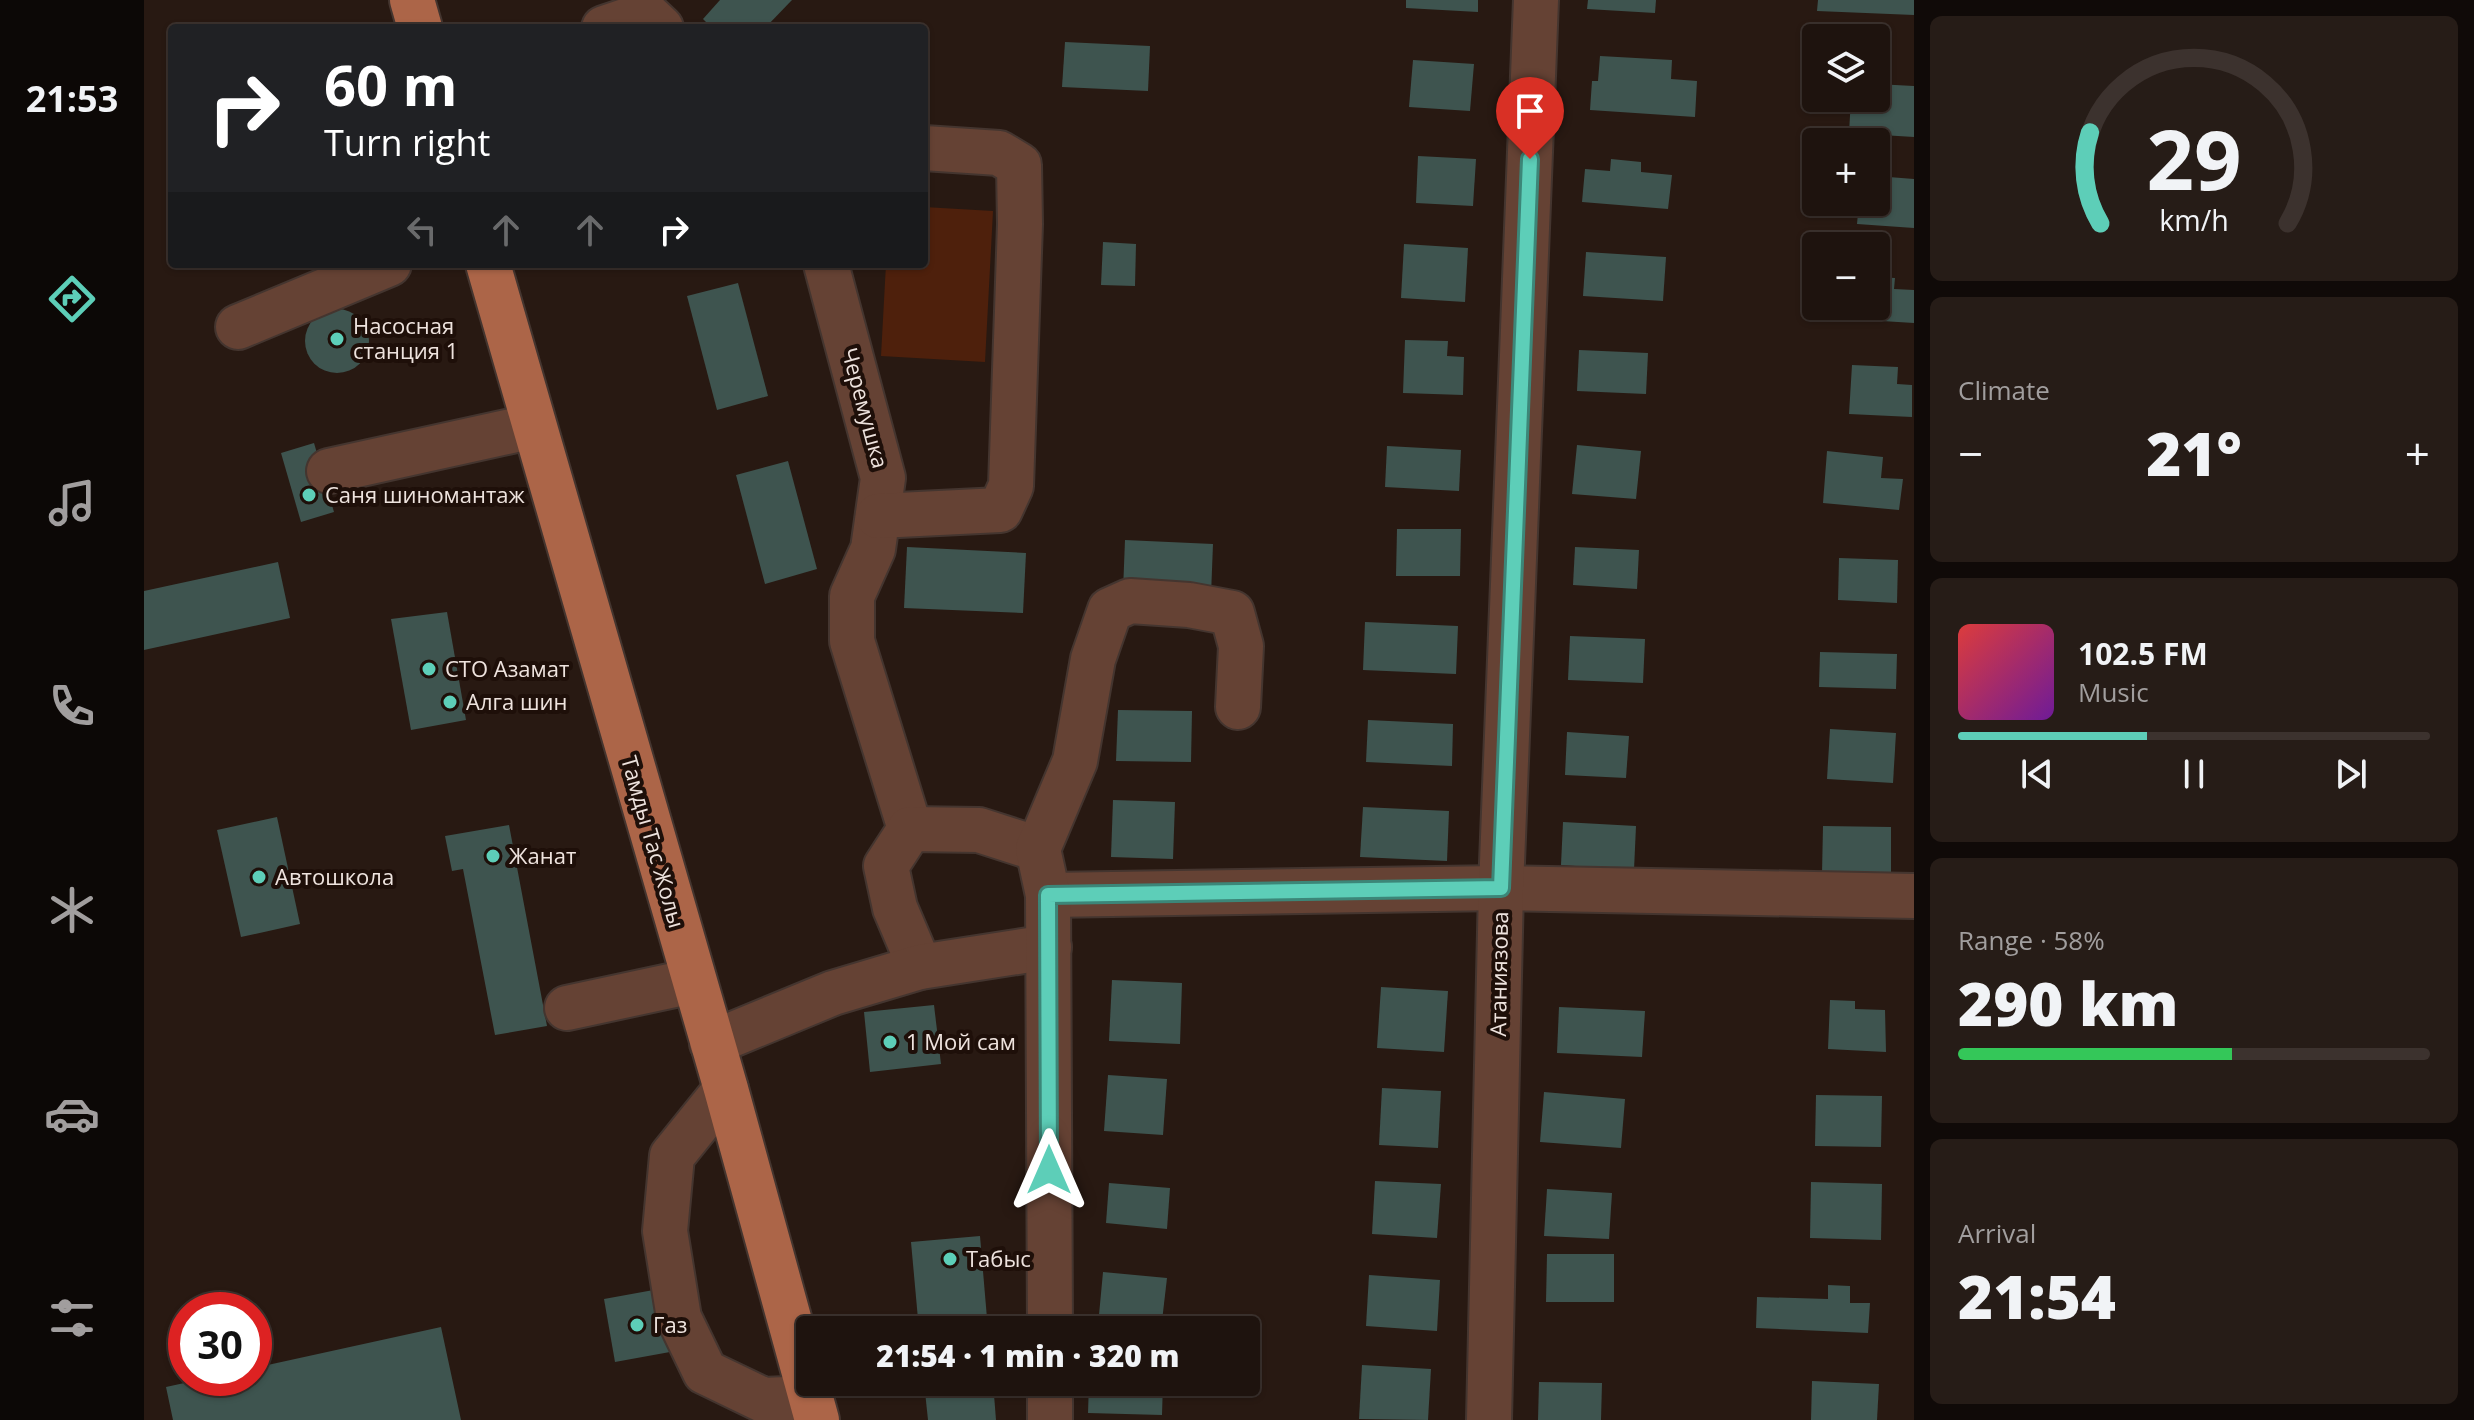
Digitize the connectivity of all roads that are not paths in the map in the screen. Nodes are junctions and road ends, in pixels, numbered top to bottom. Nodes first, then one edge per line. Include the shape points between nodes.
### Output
1 (412, 0) edge
2 (1536, 0) edge
3 (419, 24) edge
4 (616, 24) edge
5 (657, 24) edge
6 (928, 148) edge
7 (379, 268) edge
8 (489, 268) edge
9 (827, 268) edge
10 (238, 327) dead end
11 (534, 426) junction
12 (329, 471) dead end
13 (878, 516) junction
14 (1238, 707) dead end
15 (910, 829) junction
16 (1038, 849) junction
17 (1501, 888) junction
18 (1048, 895) junction
19 (1914, 896) edge
20 (1049, 947) junction
21 (920, 967) junction
22 (693, 981) junction
23 (567, 1008) dead end
24 (712, 1043) junction
25 (726, 1089) junction
26 (1050, 1316) edge
27 (1050, 1396) edge
28 (814, 1409) edge
29 (1050, 1420) edge
30 (1489, 1420) edge

1 - 3 main road
2 - 17 street, Атаниязова
4 - 5 street via 646,14
6 - 13 street via 999,153 1019,165 1011,486 1000,510
7 - 10 street
8 - 11 main road, Тамды Тас Жолы
9 - 13 street, Черемушка via 883,478
11 - 12 street
11 - 22 main road, Тамды Тас Жолы
13 - 15 street, Черемушка via 873,549 852,596 852,641
14 - 16 street via 1241,646 1232,613 1130,601 1110,610 1093,659 1075,761
15 - 16 street via 979,830
15 - 21 street via 886,866 895,908
16 - 18 street
17 - 18 street
17 - 19 street
17 - 30 street, Атаниязова
18 - 20 street
20 - 21 street
20 - 26 street
21 - 24 street via 833,993
22 - 23 street
22 - 24 main road, Тамды Тас Жолы
24 - 25 main road, Тамды Тас Жолы
25 - 28 main road, Тамды Тас Жолы
25 - 28 street via 672,1156 665,1231 679,1318 705,1372 763,1400
27 - 29 street

